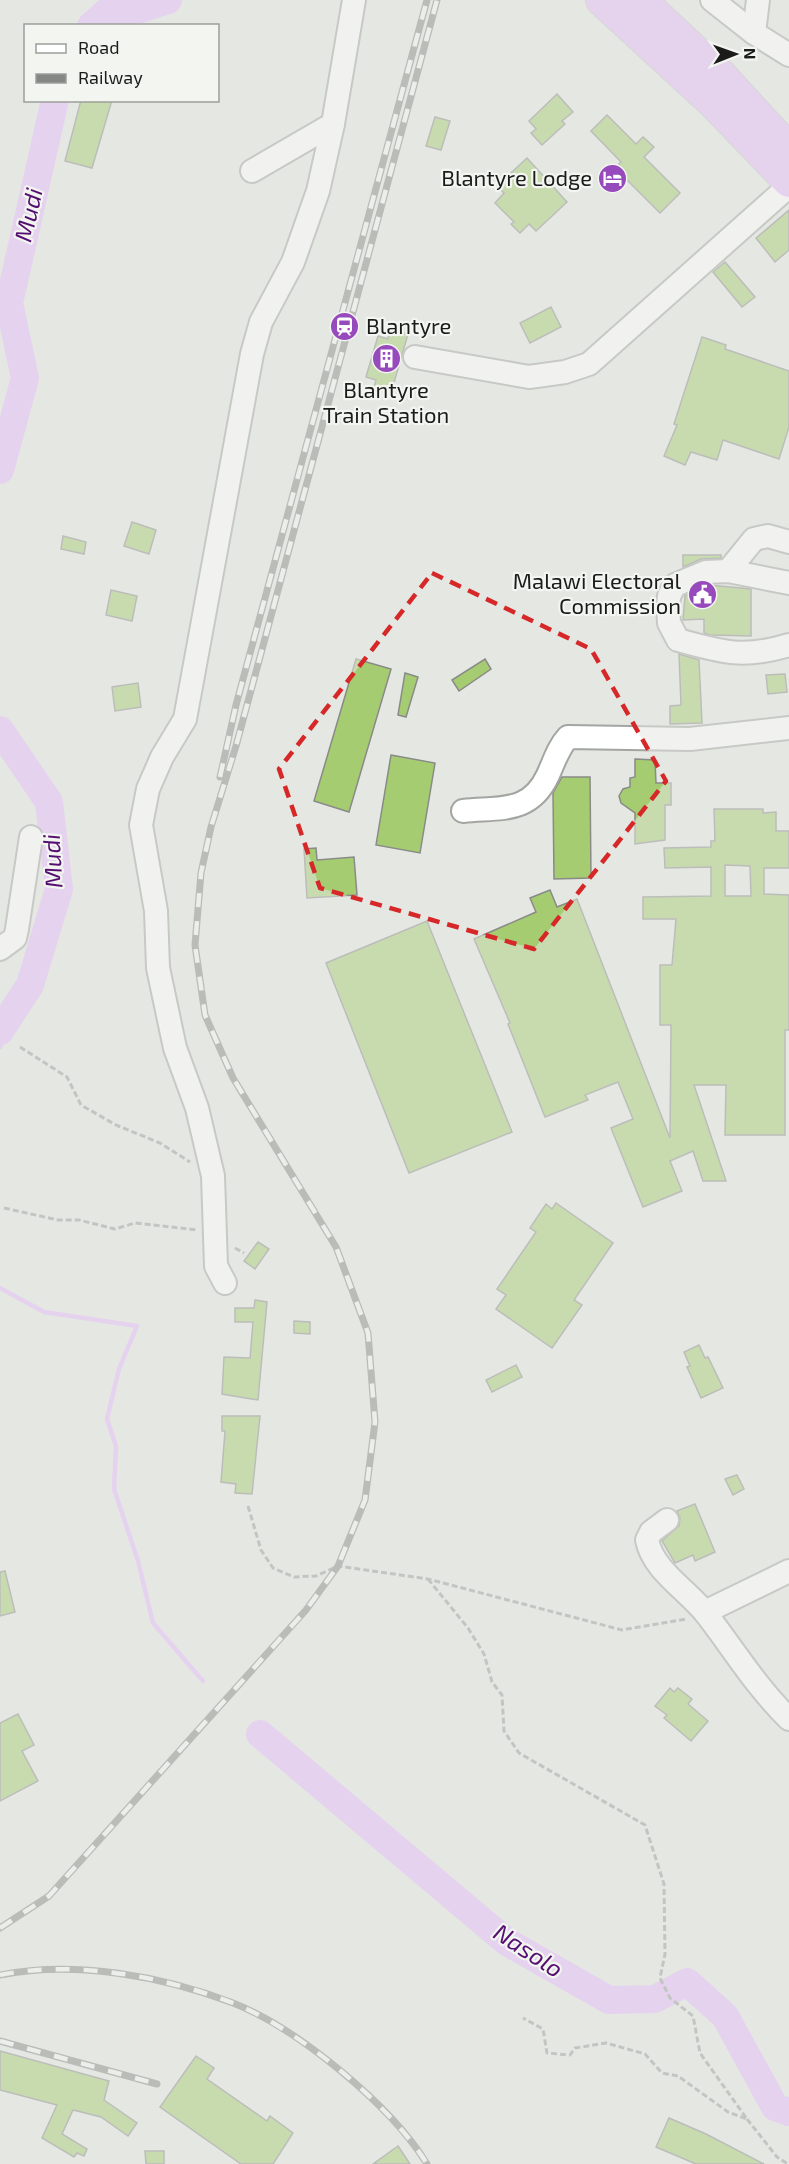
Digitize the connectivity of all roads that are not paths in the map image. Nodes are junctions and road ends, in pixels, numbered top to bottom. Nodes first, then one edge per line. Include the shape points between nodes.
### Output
1 (354, 0) edge
2 (602, 0) edge
3 (640, 0) edge
4 (712, 0) edge
5 (758, 0) edge
6 (754, 33) junction
7 (789, 55) edge
8 (333, 124) junction
9 (789, 150) edge
10 (252, 171) dead end
11 (789, 181) edge
12 (789, 186) edge
13 (415, 357) dead end
14 (789, 542) edge
15 (728, 571) junction
16 (789, 583) edge
17 (789, 645) edge
18 (789, 728) edge
19 (463, 811) dead end
20 (31, 837) dead end
21 (0, 950) edge
22 (225, 1283) dead end
23 (667, 1520) dead end
24 (789, 1571) edge
25 (705, 1612) junction
26 (789, 1719) edge

1 - 8 street
2 - 11 highway via 714,103
3 - 9 highway via 722,77
4 - 6 street
5 - 6 street
6 - 7 street
8 - 10 street
8 - 22 street via 318,191 293,262 261,322 252,354 185,719 148,789 141,825 156,911 158,968 175,1048 198,1108 213,1176 216,1266
12 - 13 street via 589,364 529,377
14 - 15 street via 768,536 754,539
15 - 16 street
15 - 17 street via 706,573 675,585 668,607 669,623 678,640 727,654 769,651
18 - 19 street via 690,739 568,737 540,792 522,805
20 - 21 street via 18,929 15,938
23 - 25 street via 651,1532 649,1548
24 - 25 street
25 - 26 street via 767,1698

